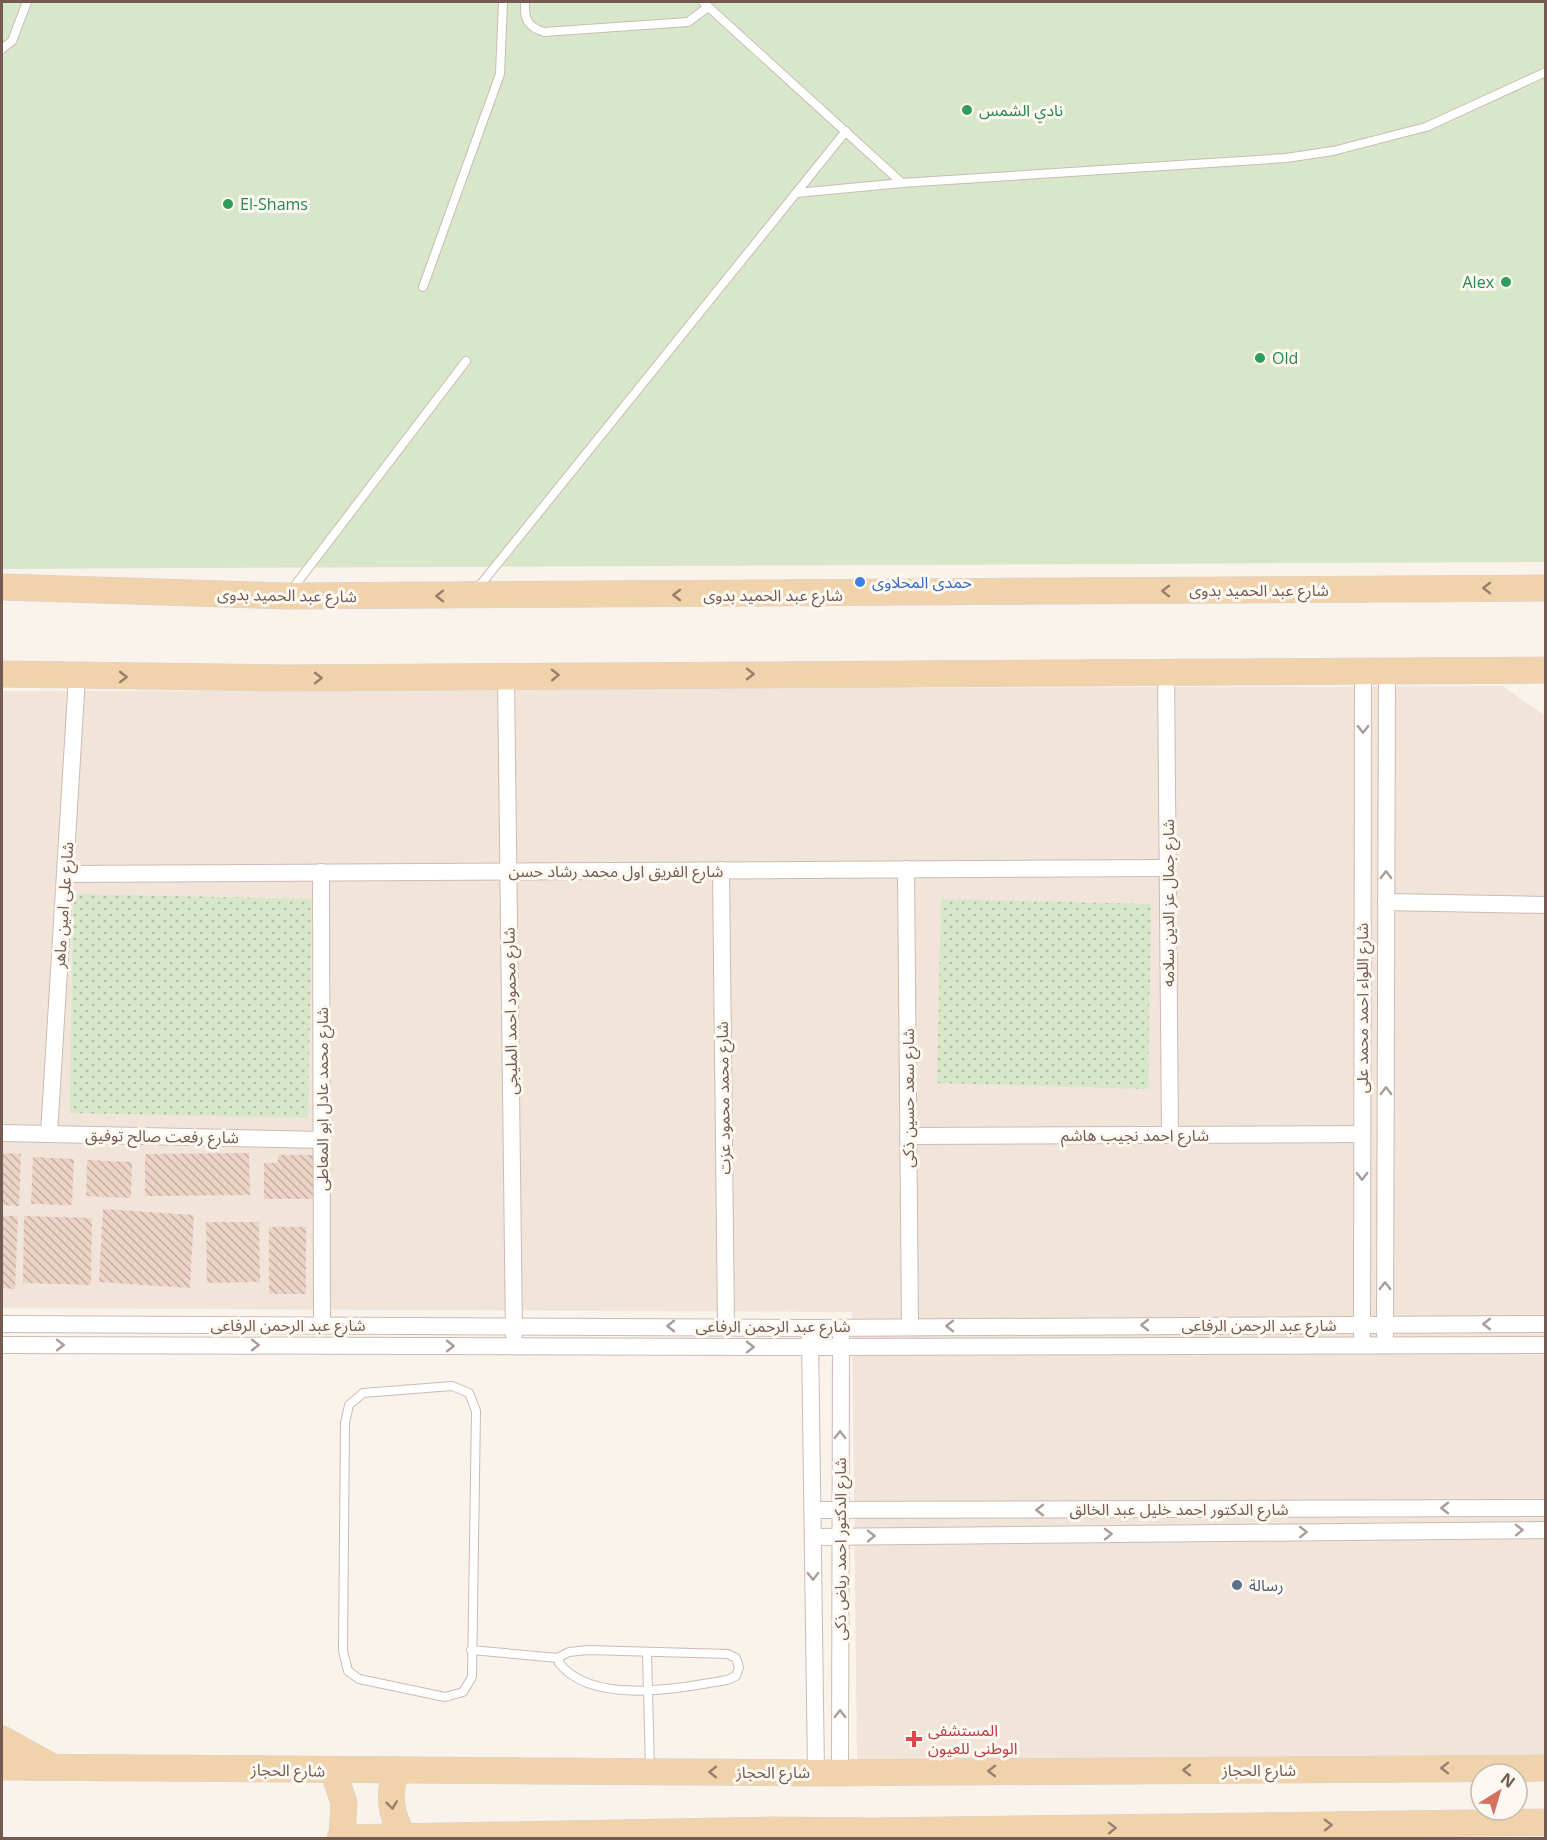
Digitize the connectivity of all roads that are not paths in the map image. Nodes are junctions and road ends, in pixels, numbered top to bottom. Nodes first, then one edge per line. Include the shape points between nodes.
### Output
1 (27, 2) edge
2 (503, 2) edge
3 (525, 2) edge
4 (706, 4) edge
5 (2, 49) edge
6 (1545, 72) edge
7 (846, 131) junction
8 (902, 183) junction
9 (797, 193) junction
10 (423, 287) dead end
11 (466, 362) dead end
12 (2, 586) edge
13 (1545, 588) edge
14 (286, 596) junction
15 (471, 596) junction
16 (1375, 670) junction
17 (1545, 670) edge
18 (1166, 672) junction
19 (2, 674) edge
20 (506, 676) junction
21 (77, 677) junction
22 (1168, 868) junction
23 (906, 869) junction
24 (720, 870) junction
25 (321, 872) junction
26 (508, 872) junction
27 (65, 874) junction
28 (1386, 902) junction
29 (1545, 905) edge
30 (2, 1133) edge
31 (48, 1134) junction
32 (1362, 1134) junction
33 (1170, 1135) junction
34 (908, 1136) junction
35 (322, 1140) junction
36 (2, 1324) edge
37 (1545, 1324) edge
38 (322, 1325) junction
39 (1362, 1325) junction
40 (1385, 1325) junction
41 (513, 1326) junction
42 (726, 1326) junction
43 (841, 1326) junction
44 (910, 1326) junction
45 (810, 1328) junction
46 (2, 1344) edge
47 (1362, 1345) junction
48 (1385, 1345) junction
49 (1545, 1345) edge
50 (514, 1346) junction
51 (810, 1347) junction
52 (840, 1347) junction
53 (1484, 1508) junction
54 (1545, 1508) edge
55 (813, 1510) junction
56 (840, 1510) junction
57 (1545, 1530) edge
58 (1484, 1531) junction
59 (813, 1537) junction
60 (840, 1537) junction
61 (471, 1650) junction
62 (647, 1652) junction
63 (558, 1658) junction
64 (648, 1690) junction
65 (2, 1738) edge
66 (2, 1767) edge
67 (52, 1767) junction
68 (1545, 1767) edge
69 (333, 1770) junction
70 (396, 1770) junction
71 (650, 1772) junction
72 (828, 1773) junction
73 (1545, 1822) edge
74 (1487, 1830) edge
75 (1298, 1832) edge
76 (775, 1834) edge
77 (869, 1835) edge
78 (405, 1838) edge
79 (341, 1839) edge

1 - 5 lane via 12,41
2 - 10 lane via 500,74
3 - 4 lane via 528,23 544,32 688,22
4 - 7 lane
6 - 8 lane via 1426,127 1333,151 1286,158
7 - 8 lane
7 - 9 lane
8 - 9 lane
9 - 15 lane
11 - 14 lane
12 - 14 main road, شارع عبد الحميد بدوى
13 -> 15 main road, شارع عبد الحميد بدوى
15 -> 14 main road, شارع عبد الحميد بدوى
16 - 17 main road
16 - 18 main road
28 -> 16 street, شارع اللواء احمد محمد على
16 -> 32 street, شارع اللواء احمد محمد على
20 -> 18 main road
18 - 22 street, شارع جمال عز الدين سلامه
19 - 21 main road
21 -> 20 main road
20 - 26 street, شارع محمود احمد المليجى
21 - 27 street, شارع على امين ماهر
22 - 23 street, شارع الفريق اول محمد رشاد حسن
22 - 33 street, شارع جمال عز الدين سلامه
23 - 24 street, شارع الفريق اول محمد رشاد حسن
23 - 34 street, شارع سعد حسين ذكى
24 - 26 street, شارع الفريق اول محمد رشاد حسن
24 - 42 street, شارع محمد محمود عزت
25 - 26 street, شارع الفريق اول محمد رشاد حسن
25 - 27 street, شارع الفريق اول محمد رشاد حسن
25 - 35 street, شارع محمد عادل ابو المعاطى
26 - 41 street, شارع محمود احمد المليجى
27 - 31 street, شارع على امين ماهر
28 - 29 street
40 -> 28 street, شارع اللواء احمد محمد على
30 - 31 street, شارع رفعت صالح توفيق
31 - 35 street, شارع رفعت صالح توفيق
32 - 33 street, شارع احمد نجيب هاشم
32 -> 39 street, شارع اللواء احمد محمد على
33 - 34 street, شارع احمد نجيب هاشم
34 - 44 street, شارع سعد حسين ذكى
35 - 38 street, شارع محمد عادل ابو المعاطى
36 - 38 street, شارع عبد الرحمن الرفاعى
37 -> 40 street, شارع عبد الرحمن الرفاعى
38 - 41 street, شارع عبد الرحمن الرفاعى
39 - 40 street, شارع عبد الرحمن الرفاعى
39 -> 44 street, شارع عبد الرحمن الرفاعى
39 - 47 street, شارع اللواء احمد محمد على
40 - 48 street, شارع اللواء احمد محمد على
42 -> 41 street, شارع عبد الرحمن الرفاعى
41 - 50 street, شارع محمود احمد المليجى
42 - 45 street, شارع عبد الرحمن الرفاعى
43 - 44 street, شارع عبد الرحمن الرفاعى
43 - 45 street, شارع عبد الرحمن الرفاعى
43 - 52 street, شارع الدكتور احمد رياض ذكى
45 - 51 street, شارع الدكتور احمد رياض ذكى
46 -> 50 street, شارع عبد الرحمن الرفاعى
47 - 48 street, شارع عبد الرحمن الرفاعى
47 - 52 street, شارع عبد الرحمن الرفاعى
48 - 49 street, شارع عبد الرحمن الرفاعى
50 -> 51 street, شارع عبد الرحمن الرفاعى
51 - 52 street, شارع عبد الرحمن الرفاعى
51 - 55 street, شارع الدكتور احمد رياض ذكى
56 -> 52 street, شارع الدكتور احمد رياض ذكى
53 - 54 street, شارع الدكتور احمد خليل عبد الخالق
53 -> 56 street, شارع الدكتور احمد خليل عبد الخالق
53 - 58 street
55 - 56 street, شارع الدكتور احمد خليل عبد الخالق
55 - 59 street, شارع الدكتور احمد رياض ذكى
56 - 60 street, شارع الدكتور احمد رياض ذكى
58 -> 57 street, شارع الدكتور احمد خليل عبد الخالق
60 -> 58 street, شارع الدكتور احمد خليل عبد الخالق
59 - 60 street, شارع الدكتور احمد خليل عبد الخالق
59 -> 72 street, شارع الدكتور احمد رياض ذكى
72 -> 60 street, شارع الدكتور احمد رياض ذكى
61 - 61 lane via 476,1411 473,1398 464,1389 452,1386 363,1393 345,1414 345,1665 359,1679 451,1697 471,1683
61 - 63 lane
62 - 63 lane via 588,1650 565,1653
62 - 64 lane
62 - 64 lane via 728,1653 739,1667 736,1676 727,1680
63 - 64 lane via 567,1671 599,1686
64 - 71 lane
65 - 67 main road
66 - 67 main road, شارع الحجاز
67 - 69 main road, شارع الحجاز
68 -> 72 main road, شارع الحجاز
69 - 70 main road, شارع الحجاز
69 - 79 main road via 344,1803
70 - 71 main road, شارع الحجاز
70 -> 78 main road via 390,1806
72 -> 71 main road, شارع الحجاز
73 - 74 main road
75 -> 74 main road
77 -> 75 main road
76 - 77 main road
76 - 78 main road
78 - 79 main road

